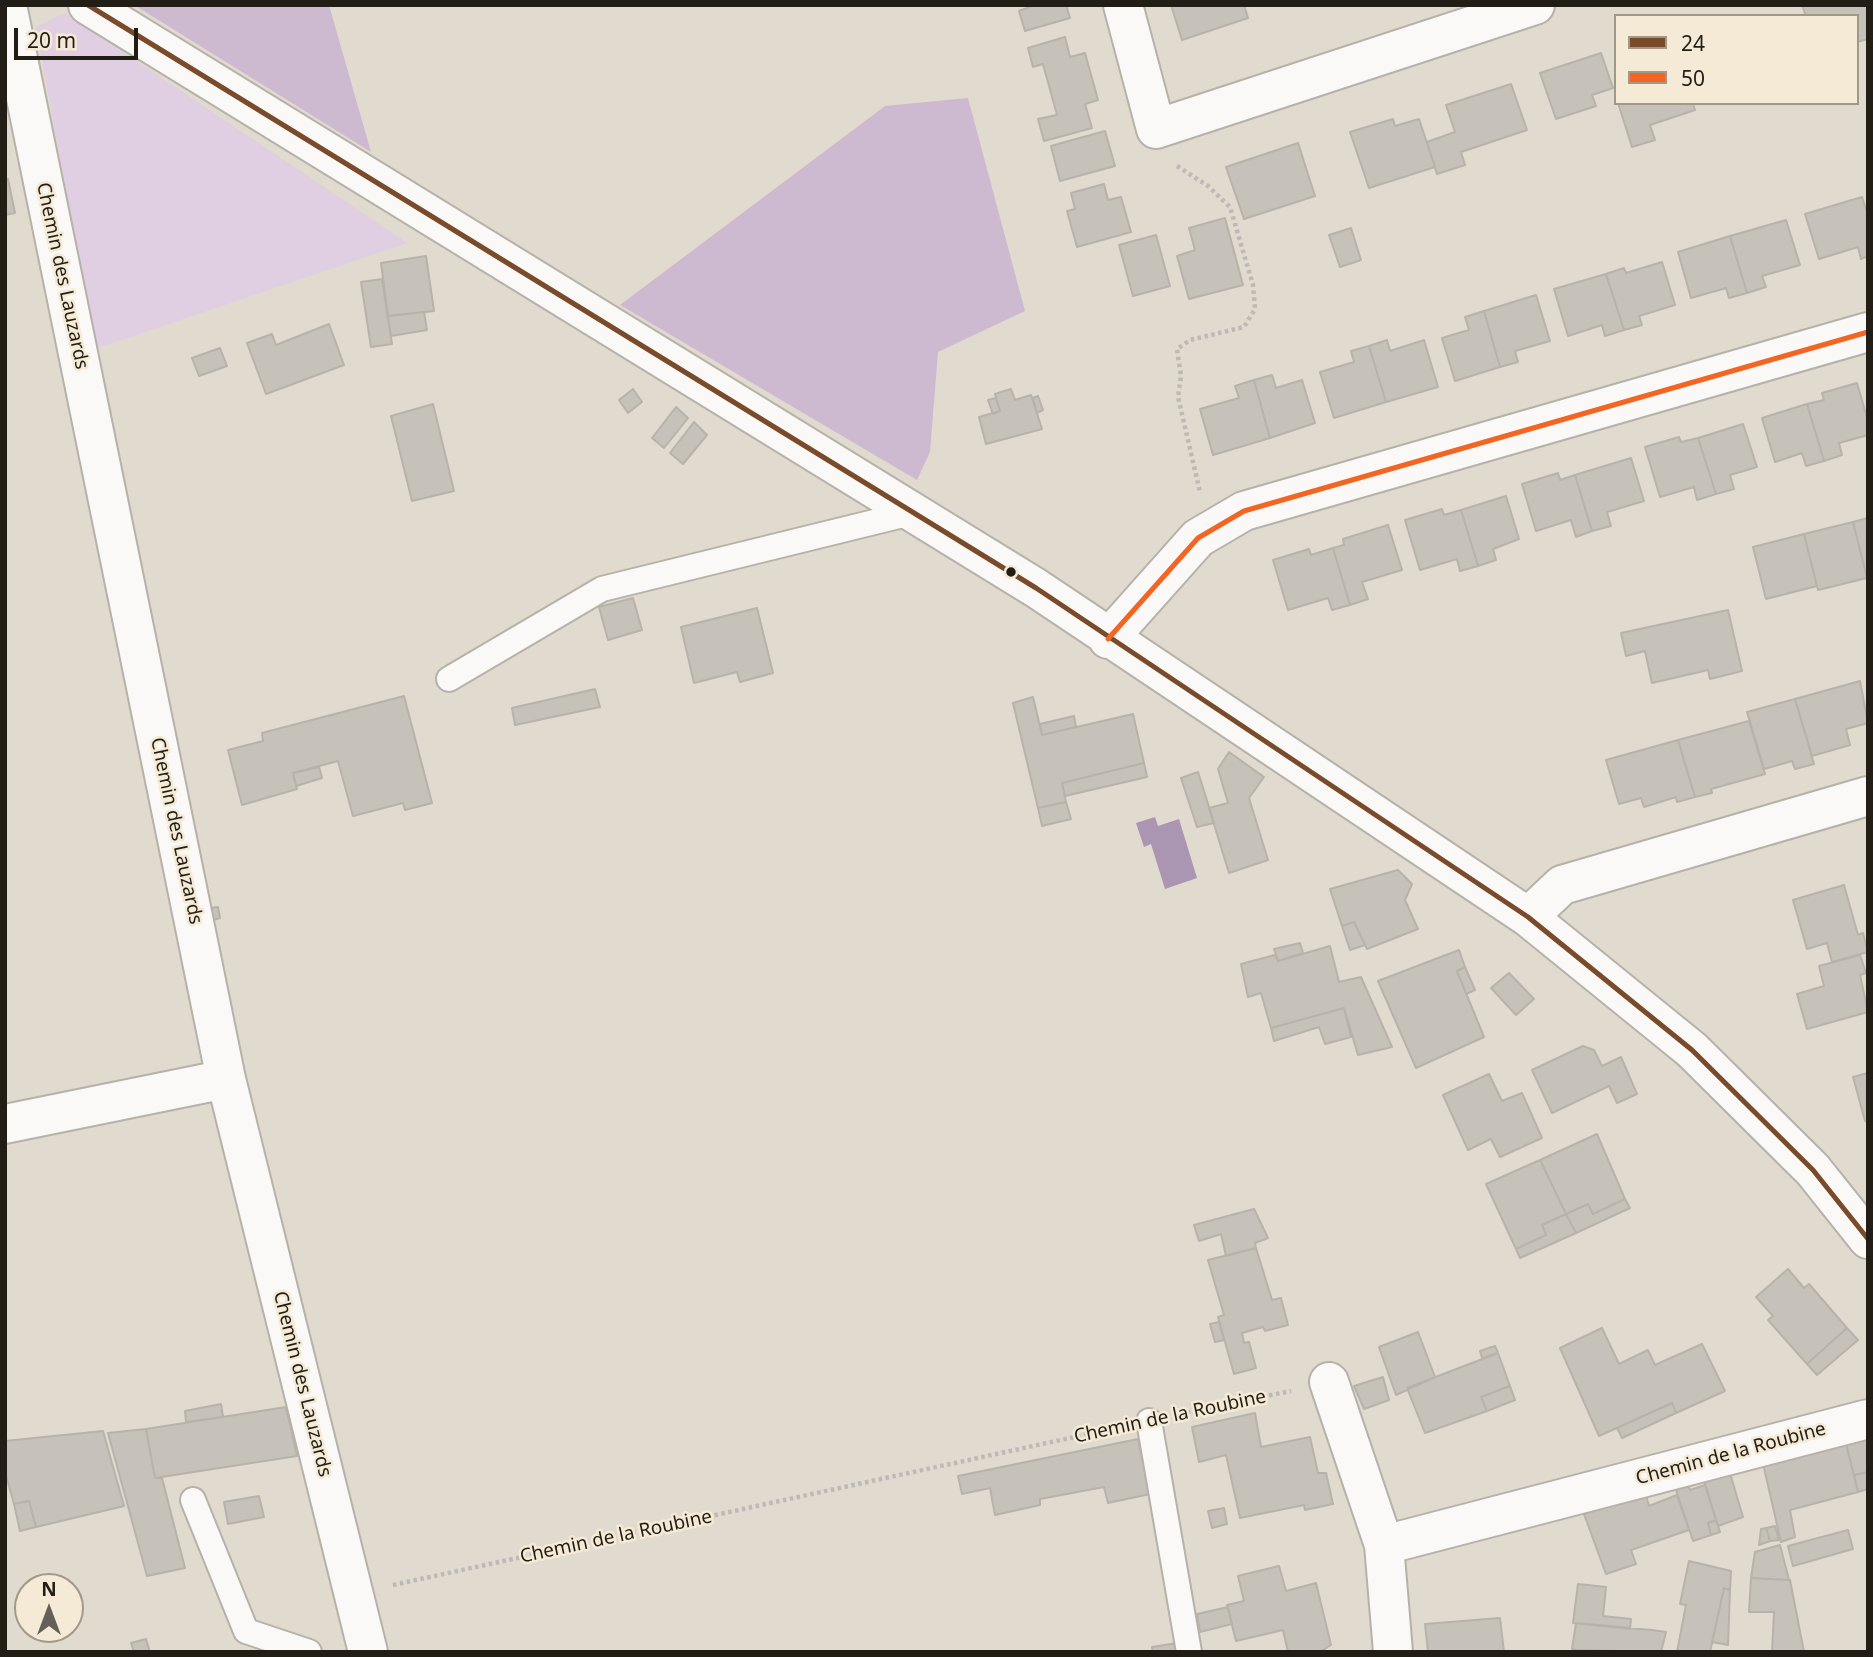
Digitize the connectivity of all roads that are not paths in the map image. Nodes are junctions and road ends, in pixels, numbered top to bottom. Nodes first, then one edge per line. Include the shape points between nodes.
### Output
1 (7, 5) edge
2 (88, 5) edge
3 (1123, 5) edge
4 (1535, 5) edge
5 (1868, 332) edge
6 (911, 513) junction
7 (1108, 639) junction
8 (449, 679) dead end
9 (1868, 796) edge
10 (1528, 917) junction
11 (226, 1079) junction
12 (5, 1124) edge
13 (1868, 1239) edge
14 (1329, 1382) road end
15 (1868, 1419) edge
16 (1149, 1421) road end
17 (193, 1500) dead end
18 (1384, 1545) junction
19 (309, 1652) edge
20 (368, 1652) edge
21 (1189, 1652) edge
22 (1393, 1652) edge

1 - 11 street, Chemin des Lauzards
2 - 6 street
3 - 4 street via 1156,129
5 - 7 street via 1244,511 1198,538
6 - 7 street via 1036,588
6 - 8 lane via 602,589
7 - 10 street
9 - 10 street via 1562,885
10 - 13 street via 1692,1050 1813,1170
11 - 12 street
11 - 20 street, Chemin des Lauzards
14 - 18 street
15 - 18 street, Chemin de la Roubine
16 - 21 lane
17 - 19 lane via 246,1631
18 - 22 street

